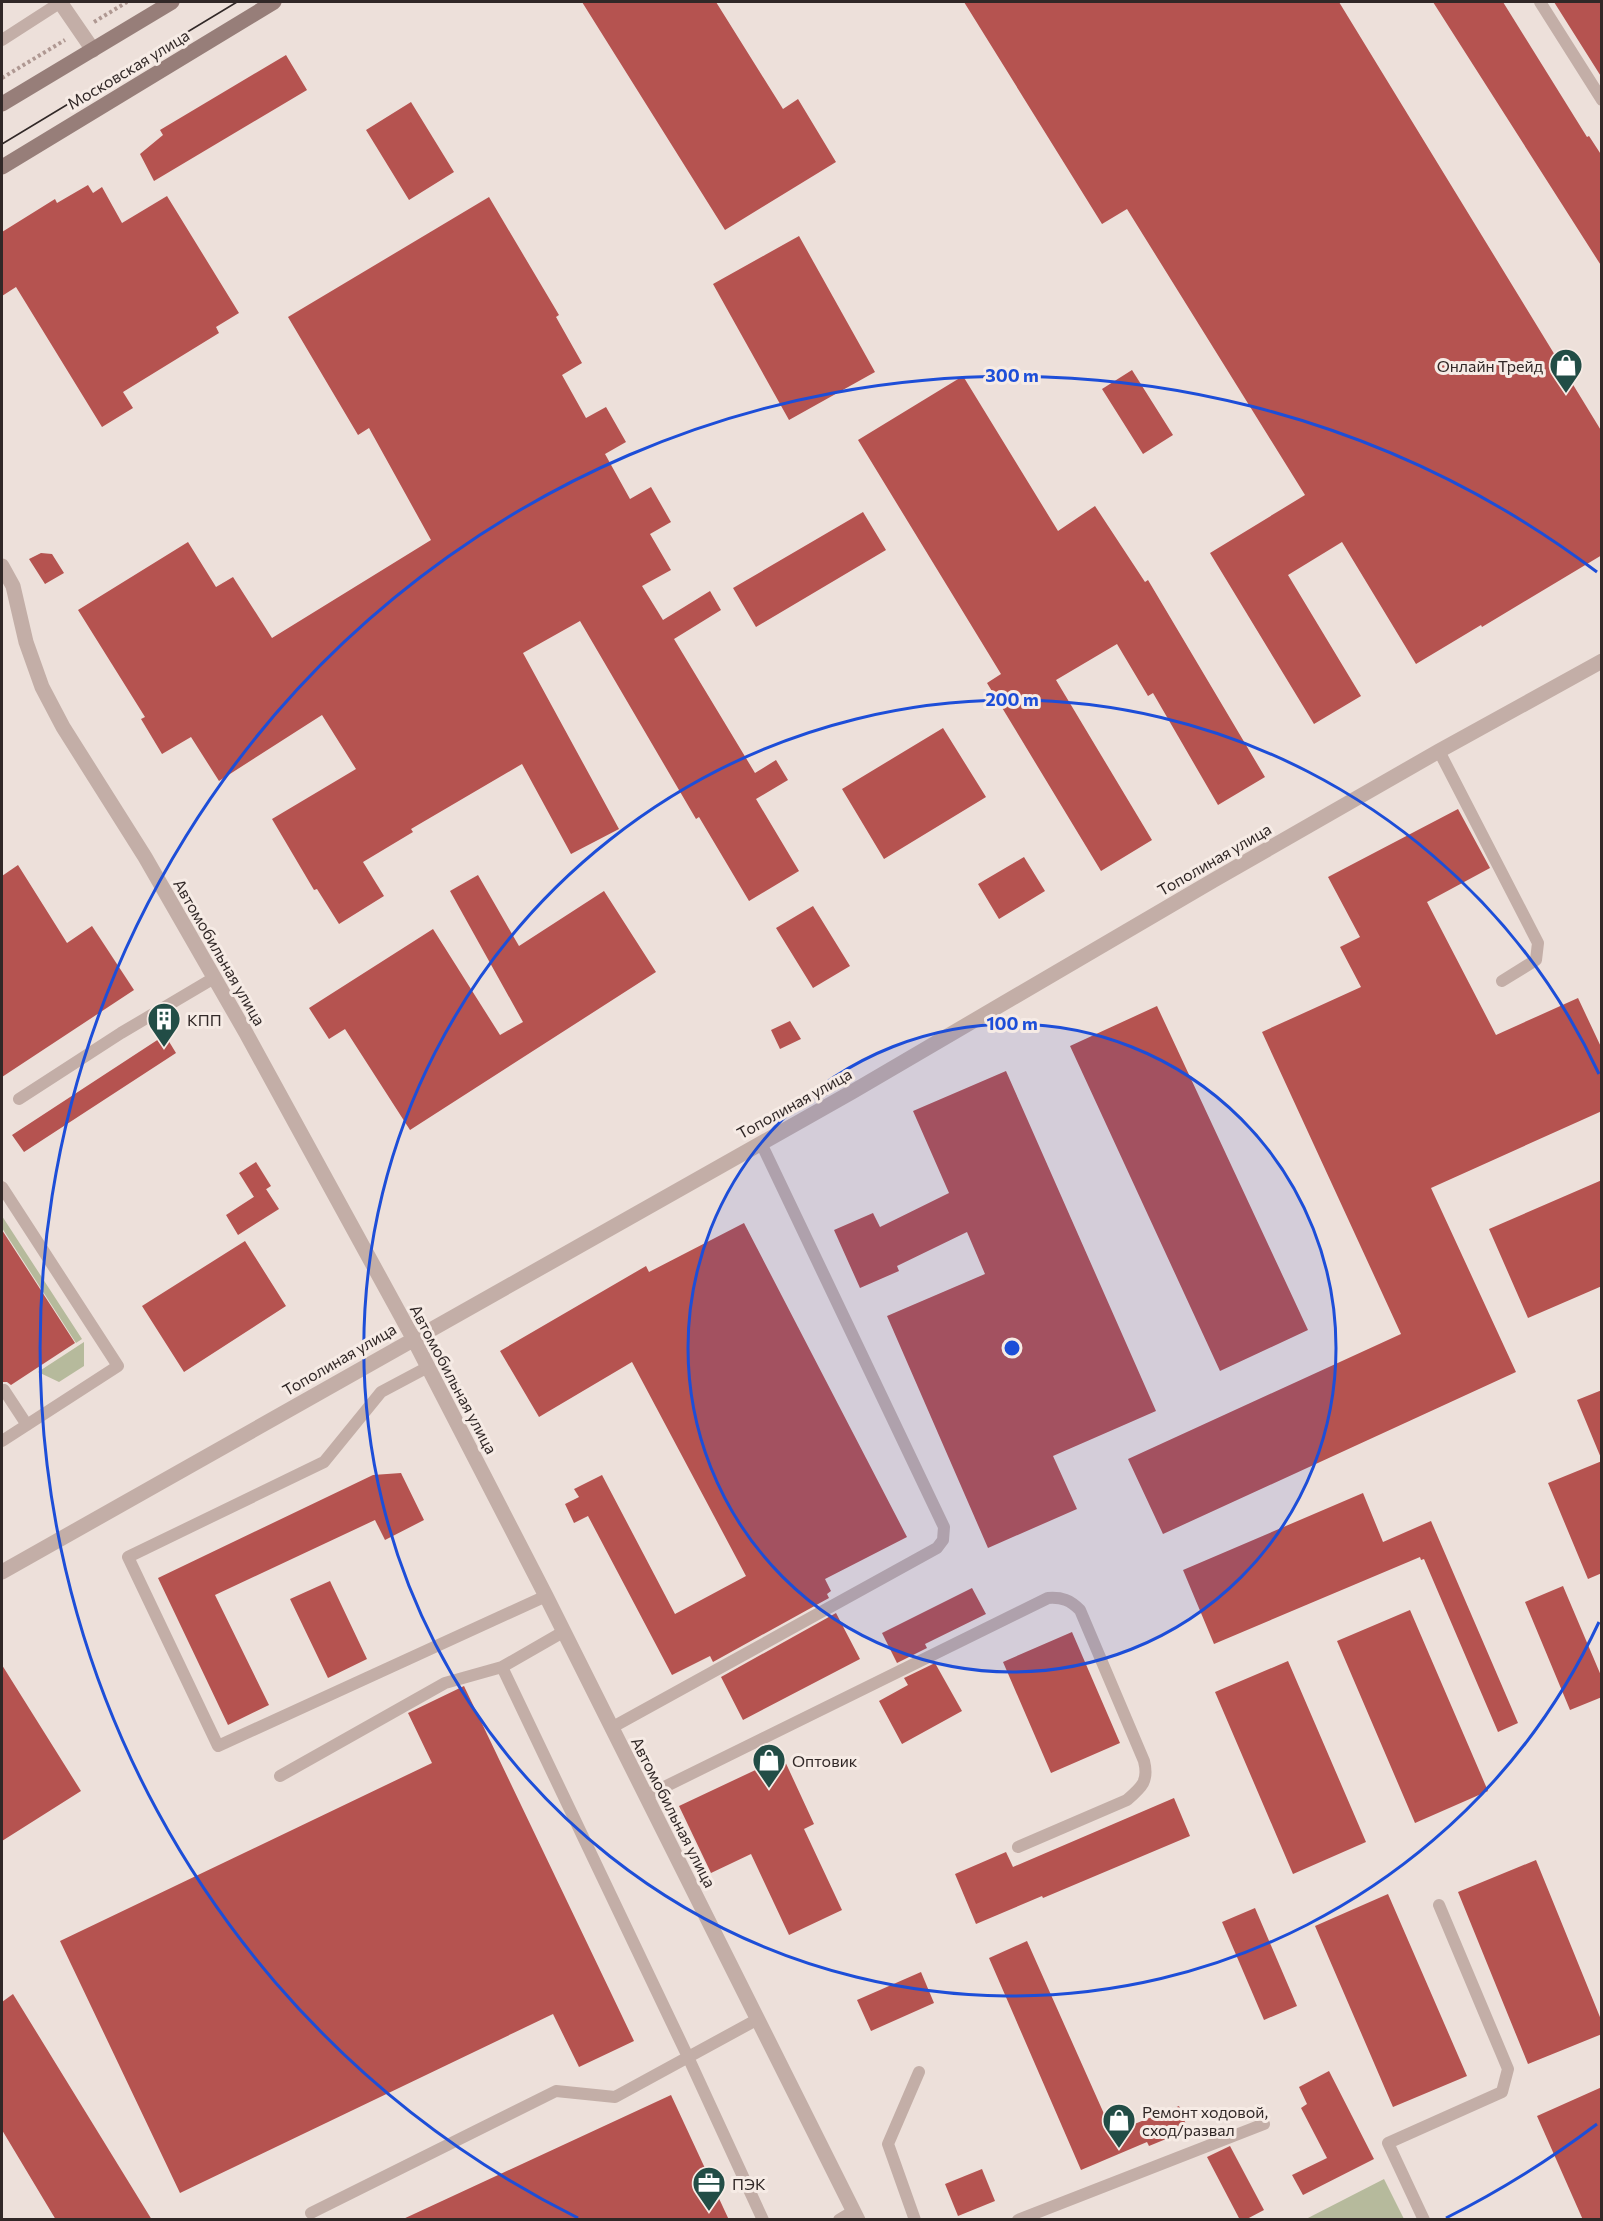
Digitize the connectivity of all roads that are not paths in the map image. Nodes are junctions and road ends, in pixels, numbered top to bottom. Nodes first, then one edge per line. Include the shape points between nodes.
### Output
1 (60, 2) edge
2 (172, 2) edge
3 (274, 2) edge
4 (1540, 2) edge
5 (2, 40) edge
6 (93, 50) junction
7 (1602, 100) edge
8 (2, 104) edge
9 (2, 166) edge
10 (2, 566) edge
11 (1602, 661) edge
12 (1439, 751) junction
13 (214, 978) junction
14 (1502, 981) dead end
15 (19, 1098) dead end
16 (761, 1143) junction
17 (2, 1187) edge
18 (413, 1338) junction
19 (428, 1367) junction
20 (4, 1390) dead end
21 (27, 1425) junction
22 (2, 1441) edge
23 (2, 1572) edge
24 (546, 1596) junction
25 (563, 1632) junction
26 (502, 1667) junction
27 (611, 1728) junction
28 (280, 1776) dead end
29 (646, 1796) junction
30 (1018, 1847) dead end
31 (1439, 1905) dead end
32 (758, 2019) junction
33 (688, 2057) junction
34 (919, 2072) dead end
35 (1264, 2124) dead end
36 (311, 2213) dead end
37 (856, 2215) edge
38 (763, 2220) edge
39 (839, 2220) edge
40 (915, 2220) edge
41 (1018, 2220) edge
42 (1424, 2220) edge

1 - 5 lane
1 - 6 street
2 - 6 street, Московская улица
3 - 9 street, Московская улица
4 - 7 lane
6 - 8 street, Московская улица
10 - 13 street, Автомобильная улица via 13,586 26,642 47,697
11 - 12 street, Тополиная улица
12 - 14 lane via 1538,943 1536,960
12 - 16 street, Тополиная улица
13 - 15 lane
13 - 18 street, Автомобильная улица
16 - 18 street, Тополиная улица
16 - 27 lane via 944,1527 943,1540 937,1548
17 - 21 lane via 118,1366
18 - 19 street, Автомобильная улица
18 - 23 street, Тополиная улица
19 - 24 street, Автомобильная улица
19 - 24 lane via 381,1392 324,1462 128,1557 218,1746
20 - 21 lane
21 - 22 lane
24 - 25 street, Автомобильная улица
25 - 26 lane
25 - 27 street, Автомобильная улица
26 - 28 lane via 445,1683
26 - 33 lane
27 - 29 street, Автомобильная улица
29 - 30 lane via 1048,1598 1060,1597 1072,1601 1080,1610 1147,1774 1140,1789 1127,1800
29 - 32 street, Автомобильная улица
31 - 42 lane via 1508,2069 1502,2092 1388,2143
32 - 33 lane
32 - 37 street, Автомобильная улица
33 - 36 lane via 615,2097 555,2091
33 - 38 lane
34 - 40 lane via 888,2144
35 - 41 lane
37 - 39 lane

